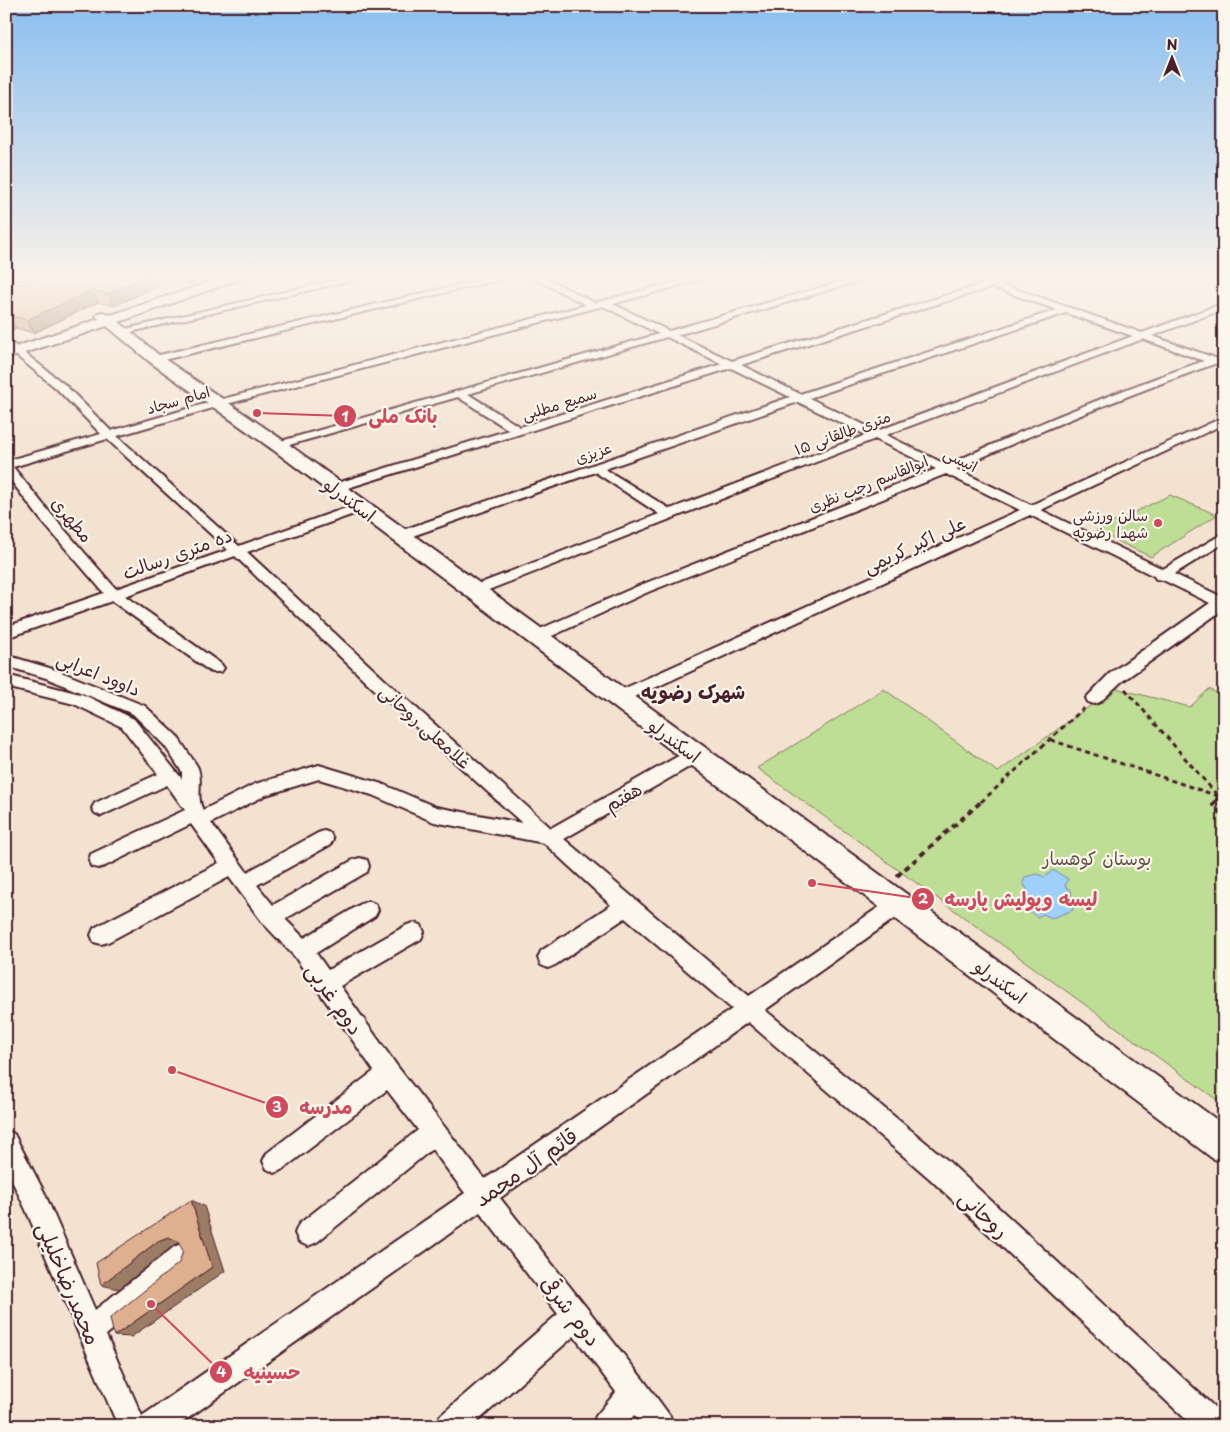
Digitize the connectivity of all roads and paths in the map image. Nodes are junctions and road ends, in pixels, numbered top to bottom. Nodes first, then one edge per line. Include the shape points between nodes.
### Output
1 (37, 343) edge
2 (136, 343) edge
3 (222, 343) edge
4 (452, 343) edge
5 (641, 343) edge
6 (685, 343) edge
7 (802, 343) edge
8 (966, 343) edge
9 (1129, 343) edge
10 (1162, 343) edge
11 (10, 350) edge
12 (156, 358) junction
13 (1219, 362) edge
14 (731, 365) junction
15 (461, 394) junction
16 (798, 398) junction
17 (219, 403) junction
18 (1224, 420) edge
19 (518, 431) junction
20 (109, 435) junction
21 (875, 435) junction
22 (278, 445) junction
23 (6, 465) edge
24 (596, 468) junction
25 (945, 470) junction
26 (335, 488) junction
27 (361, 508) junction
28 (1029, 511) junction
29 (667, 513) junction
30 (399, 536) junction
31 (1224, 537) edge
32 (236, 552) junction
33 (1161, 576) junction
34 (473, 590) junction
35 (114, 595) junction
36 (1222, 602) edge
37 (6, 634) edge
38 (536, 637) junction
39 (6, 660) edge
40 (216, 668) dead end
41 (1115, 678) junction
42 (6, 681) edge
43 (618, 698) junction
44 (1094, 698) joint
45 (1051, 740) junction
46 (695, 755) junction
47 (170, 776) junction
48 (1224, 786) edge
49 (1218, 796) junction
50 (101, 808) dead end
51 (194, 812) junction
52 (1224, 816) edge
53 (551, 837) junction
54 (324, 839) dead end
55 (98, 860) dead end
56 (231, 866) junction
57 (360, 866) dead end
58 (244, 883) junction
59 (879, 891) junction
60 (898, 905) junction
61 (626, 906) junction
62 (368, 910) dead end
63 (270, 917) junction
64 (414, 932) dead end
65 (101, 934) dead end
66 (302, 950) junction
67 (548, 958) dead end
68 (326, 983) junction
69 (749, 1009) junction
70 (389, 1074) junction
71 (434, 1132) junction
72 (6, 1142) edge
73 (1224, 1146) edge
74 (275, 1161) dead end
75 (483, 1196) junction
76 (308, 1233) dead end
77 (183, 1256) edge
78 (576, 1316) junction
79 (90, 1330) junction
80 (635, 1392) junction
81 (132, 1426) edge
82 (152, 1426) edge
83 (450, 1426) edge
84 (606, 1426) edge
85 (660, 1426) edge
86 (1214, 1426) edge

1 - 11 main road
2 - 12 main road, اسکندرلو
3 - 12 street
4 - 17 street, امام سجاد
5 - 15 street
6 - 14 street, انیسی
7 - 14 street, سمیع مطلبی
8 - 16 street, عزیزی
9 - 21 street, ۱۵ متری طالقانی
10 - 13 street
11 - 20 street, غلامعلی روحانی via 60,386
12 - 17 main road, اسکندرلو
13 - 25 street, ابوالقاسم رجب نظری via 1010,440
14 - 16 street, انیسی
14 - 19 street, سمیع مطلبی
15 - 19 street
15 - 22 street
16 - 21 street, انیسی
16 - 24 street, عزیزی
17 - 20 street, امام سجاد
17 - 22 main road, اسکندرلو
18 - 28 street, علی اکبر کریمی
19 - 26 street, سمیع مطلبی
20 - 23 street, امام سجاد
20 - 32 street, غلامعلی روحانی
21 - 25 street, انیسی
21 - 29 street, ۱۵ متری طالقانی
22 - 26 main road, اسکندرلو
23 - 35 street, مطهری
24 - 29 street
24 - 30 street, عزیزی
25 - 28 street, انیسی
25 - 38 street, ابوالقاسم رجب نظری via 643,589
26 - 27 main road, اسکندرلو
27 - 30 main road, اسکندرلو
27 - 32 street, ده متری رسالت
28 - 33 street, انیسی
28 - 43 street, علی اکبر کریمی
29 - 34 street, ۱۵ متری طالقانی
30 - 34 main road, اسکندرلو
31 - 33 street
32 - 35 street, ده متری رسالت
32 - 53 street, غلامعلی روحانی
33 - 36 street, انیسی
34 - 38 main road, اسکندرلو
35 - 37 street, ده متری رسالت
35 - 40 street
36 - 41 street
38 - 43 main road, اسکندرلو
39 - 51 street, داوود اعرابی via 139,710 170,741 191,771
41 - 44 street
41 - 49 path
42 - 47 street, داوود اعرابی via 78,699 128,723
43 - 46 main road, اسکندرلو
44 - 45 path
45 - 49 path
45 - 59 path
46 - 53 street, هفتم
46 - 59 main road, اسکندرلو
47 - 50 street
47 - 51 street, داوود اعرابی
48 - 49 path
49 - 52 path via 1213,806
51 - 53 street via 319,772 376,789 434,814
51 - 55 street
51 - 56 street, دوم غربی
53 - 61 street, غلامعلی روحانی
54 - 58 street
56 - 58 street, دوم غربی
56 - 65 street
57 - 63 street
58 - 63 street, دوم غربی
59 - 60 main road, اسکندرلو
60 - 69 street, قائم آل محمد
60 - 73 main road, اسکندرلو
61 - 67 street
61 - 69 street, غلامعلی روحانی
62 - 66 street
63 - 66 street, دوم غربی
64 - 68 street
66 - 68 street, دوم غربی
68 - 70 street, دوم غربی
69 - 75 street, قائم آل محمد
69 - 86 street, روحانی via 938,1169
70 - 71 street, دوم غربی
70 - 74 street
71 - 75 street, دوم غربی
71 - 76 street
72 - 79 street, محمدرضاخلیلی
75 - 78 street, دوم شرقی
75 - 82 street, قائم آل محمد
77 - 79 street
78 - 80 street, دوم شرقی
78 - 83 street
79 - 81 street, محمدرضاخلیلی
80 - 84 street
80 - 85 street, دوم شرقی

